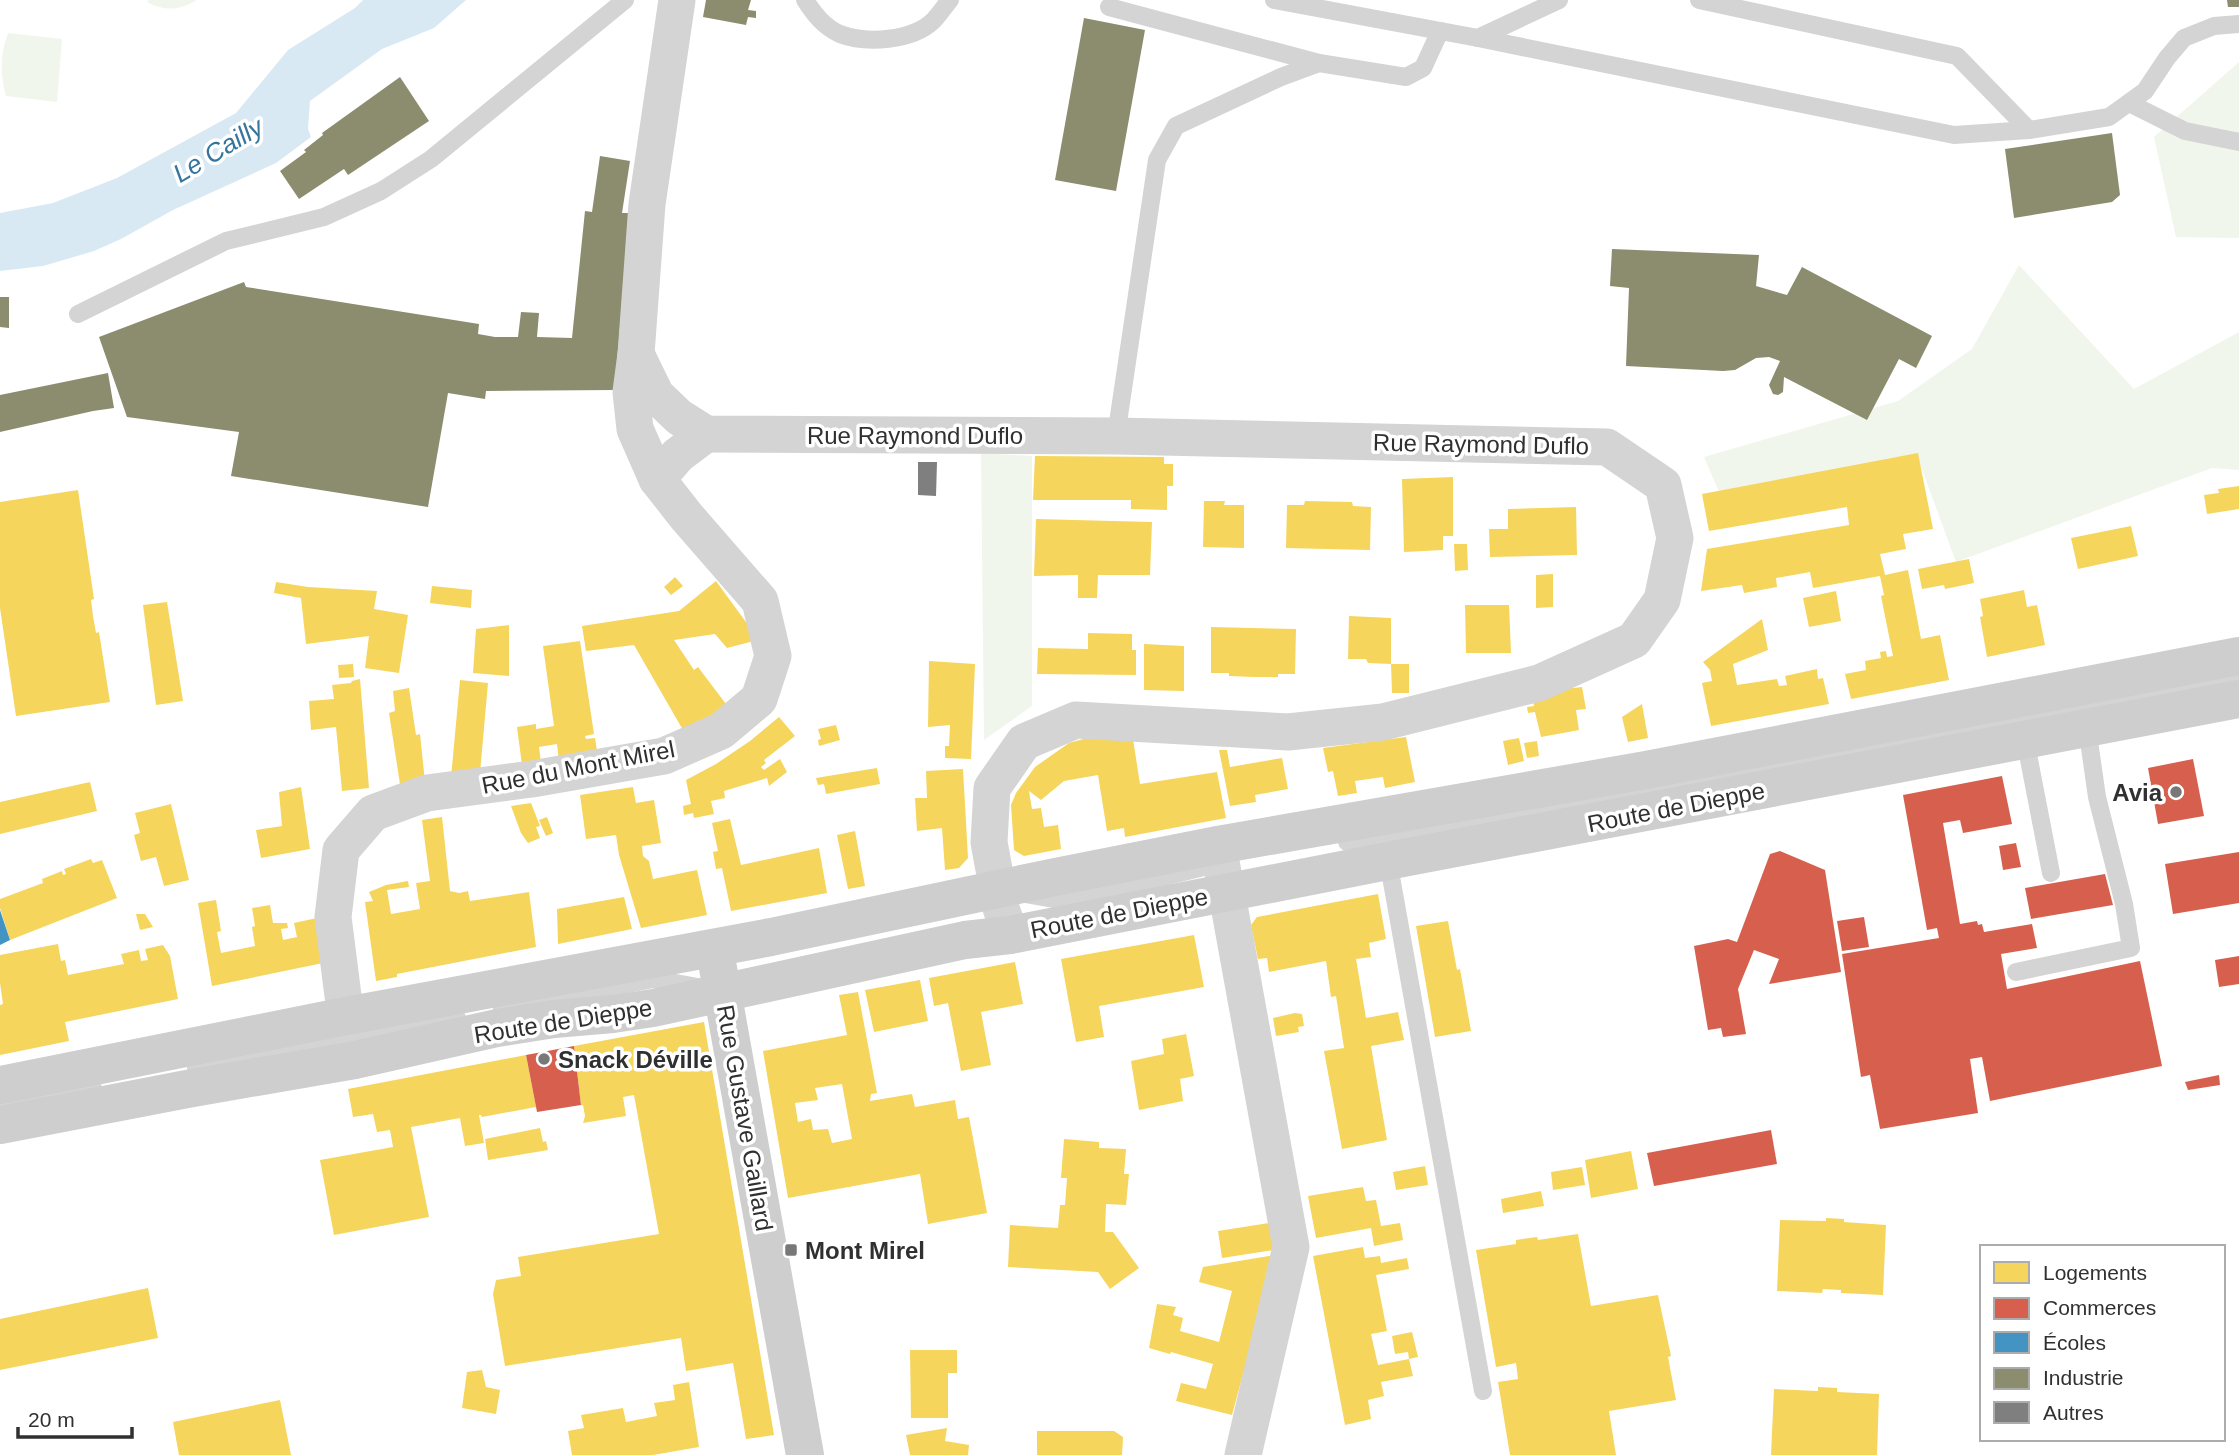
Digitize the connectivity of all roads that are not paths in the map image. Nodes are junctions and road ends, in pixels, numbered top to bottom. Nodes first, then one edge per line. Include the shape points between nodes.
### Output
1 (625, 0) edge
2 (677, 0) edge
3 (805, 0) edge
4 (950, 0) edge
5 (1274, 0) edge
6 (1559, 0) edge
7 (1699, 0) edge
8 (1109, 7) dead end
9 (2239, 24) edge
10 (1440, 31) junction
11 (1478, 38) junction
12 (1319, 63) junction
13 (2129, 103) junction
14 (2029, 130) junction
15 (2239, 142) edge
16 (78, 314) dead end
17 (636, 354) junction
18 (706, 434) junction
19 (1116, 436) junction
20 (657, 479) junction
21 (2239, 656) edge
22 (2239, 678) edge
23 (2239, 699) edge
24 (2087, 727) junction
25 (2025, 739) junction
26 (1328, 845) dead end
27 (1388, 860) junction
28 (1225, 865) junction
29 (2051, 873) dead end
30 (998, 890) junction
31 (1010, 935) junction
32 (715, 947) junction
33 (2016, 972) dead end
34 (722, 992) junction
35 (351, 1038) junction
36 (176, 1072) dead end
37 (0, 1085) edge
38 (108, 1085) dead end
39 (0, 1105) edge
40 (0, 1125) edge
41 (1483, 1391) dead end
42 (804, 1455) edge
43 (1244, 1455) edge

1 - 16 lane via 432,159 381,191 324,217 226,241
2 - 17 street via 647,204
3 - 4 lane via 818,19 840,34 868,39 901,38 931,23
5 - 10 lane
6 - 11 lane
7 - 14 lane via 1957,56
8 - 12 lane
9 - 13 lane via 2214,26 2184,38 2145,92
10 - 11 lane
10 - 12 lane via 1423,68 1406,77
11 - 14 lane via 1954,135
12 - 19 lane via 1176,126 1157,160
13 - 14 lane via 2109,117
13 - 15 lane via 2185,131
17 - 18 street via 656,395
17 - 20 street, Rue du Mont Mirel via 631,392 635,429
18 - 19 street, Rue Raymond Duflo
18 - 20 street via 677,455
19 - 30 street, Rue Raymond Duflo via 1607,447 1663,485 1675,538 1662,600 1634,640 1539,683 1383,722 1288,732 1076,720 1024,741 992,788 989,842
20 - 35 street, Rue du Mont Mirel via 760,601 773,656 759,699 722,730 664,756 427,793 373,813 341,850 332,917
21 - 28 main road, Route de Dieppe via 1646,770
22 - 26 lane via 1596,800
23 - 24 main road, Route de Dieppe
24 - 25 main road, Route de Dieppe
24 - 33 lane via 2097,797 2124,904 2130,948 2079,953
25 - 27 main road, Route de Dieppe
25 - 29 lane
27 - 28 main road, Route de Dieppe
27 - 41 lane
28 - 30 main road, Route de Dieppe via 1055,877
28 - 31 main road, Route de Dieppe
28 - 43 street via 1291,1247
30 - 31 street, Rue Raymond Duflo
30 - 32 main road, Route de Dieppe
31 - 34 main road, Route de Dieppe via 965,940
32 - 34 main road, Rue Gustave Gaillard
32 - 35 main road, Route de Dieppe
34 - 35 main road, Route de Dieppe via 613,1014
34 - 35 lane via 653,979
34 - 42 main road, Rue Gustave Gaillard
35 - 36 lane
35 - 37 main road, Route de Dieppe
35 - 40 main road, Route de Dieppe via 187,1089
38 - 39 lane

